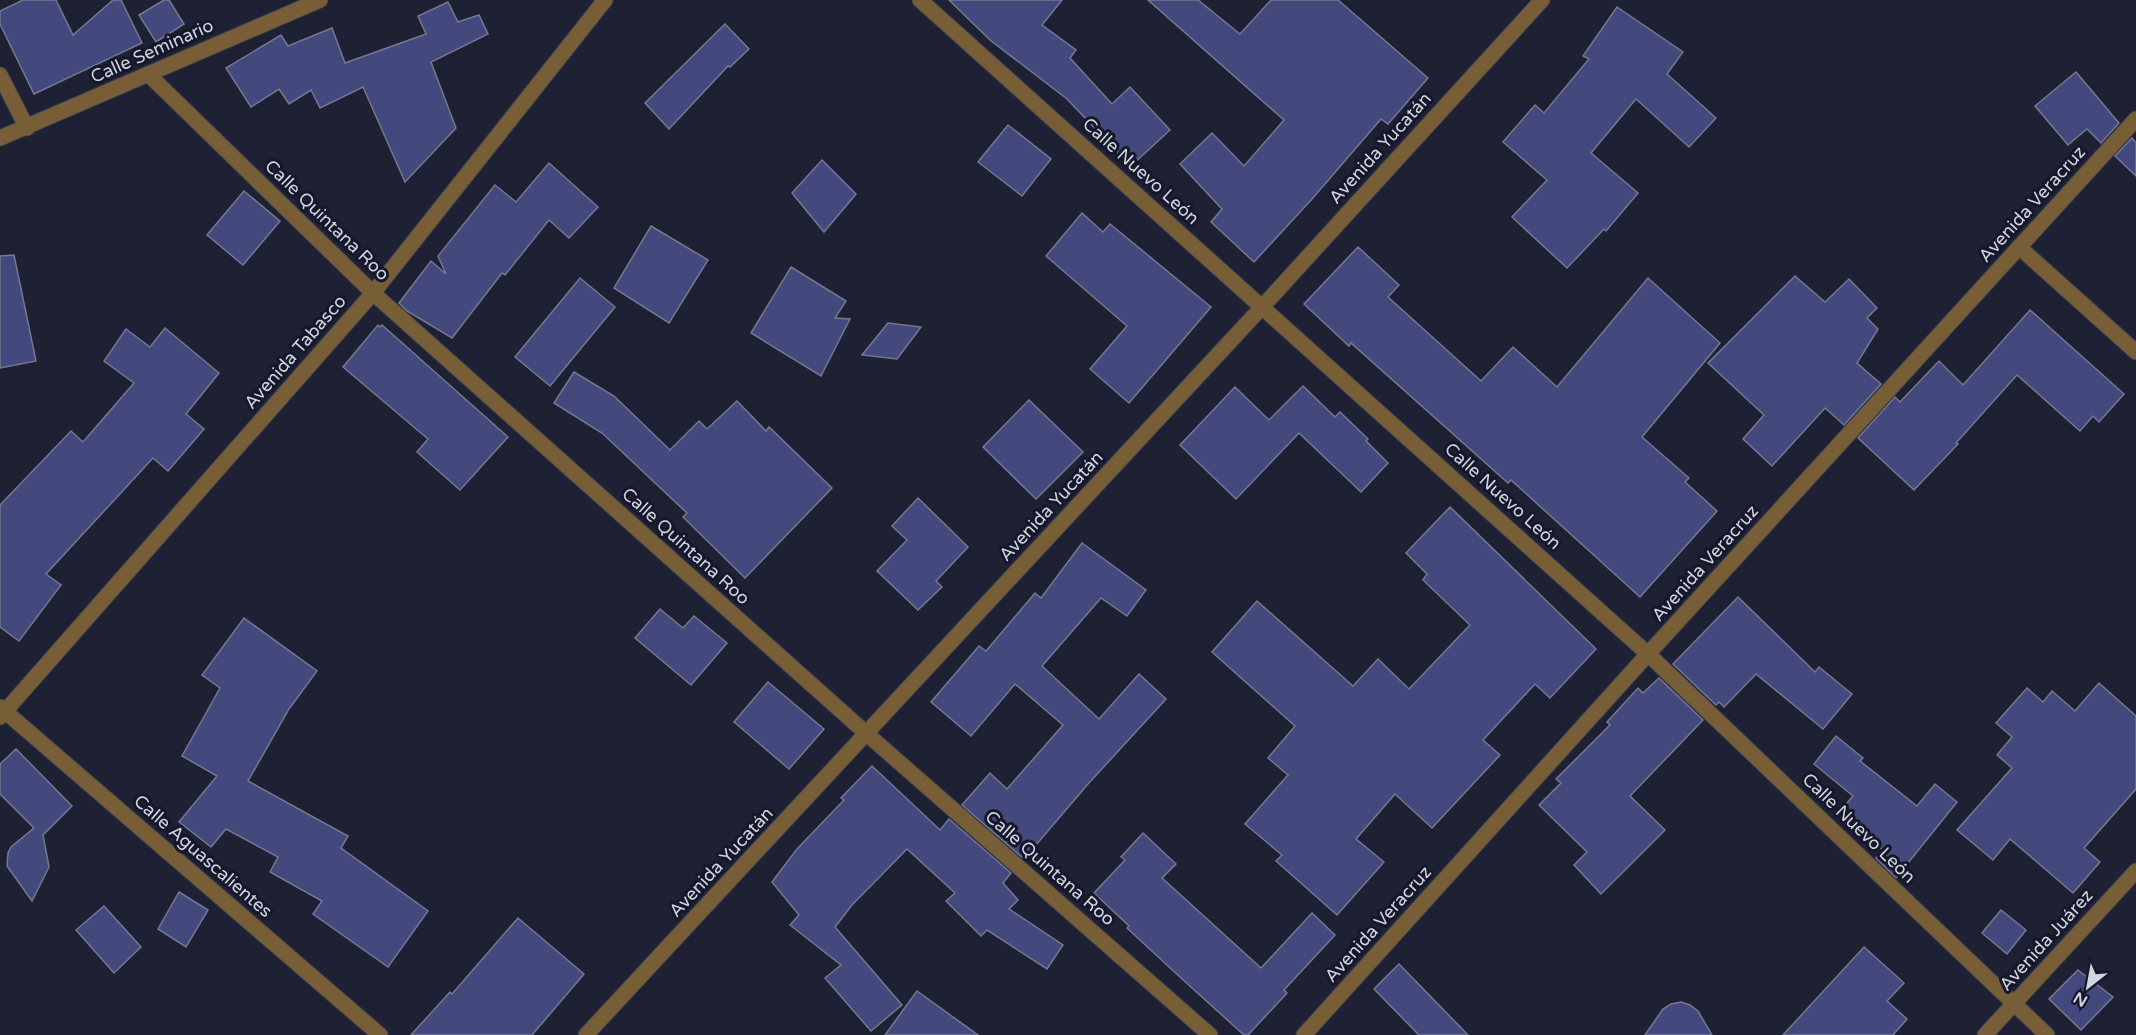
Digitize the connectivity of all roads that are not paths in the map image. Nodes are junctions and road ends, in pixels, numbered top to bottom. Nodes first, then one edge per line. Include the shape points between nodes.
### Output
1 (320, 0) edge
2 (605, 0) edge
3 (920, 0) edge
4 (1542, 0) edge
5 (148, 74) junction
6 (0, 75) edge
7 (2136, 119) edge
8 (27, 128) junction
9 (0, 138) edge
10 (2019, 247) junction
11 (373, 293) junction
12 (1263, 306) junction
13 (2136, 352) edge
14 (1648, 654) junction
15 (2, 711) edge
16 (867, 734) junction
17 (2136, 870) edge
18 (2014, 1004) junction
19 (380, 1035) edge
20 (586, 1035) edge
21 (1210, 1035) edge
22 (1304, 1035) edge
23 (1985, 1035) edge
24 (2048, 1035) edge

1 - 5 street, Calle Seminario
2 - 11 street, Avenida Tabasco
3 - 12 street, Calle Nuevo León
4 - 12 street, Avenida Yucatán
5 - 8 street, Calle Seminario
5 - 11 street, Calle Quintana Roo
6 - 8 street
7 - 10 street, Avenida Veracruz
8 - 9 street, Calle Seminario
10 - 13 street
10 - 14 street, Avenida Veracruz
11 - 15 street, Avenida Tabasco
11 - 16 street, Calle Quintana Roo
12 - 14 street, Calle Nuevo León
12 - 16 street, Avenida Yucatán
14 - 18 street, Calle Nuevo León
14 - 22 street, Avenida Veracruz
15 - 19 street, Calle Aguascalientes
16 - 20 street, Avenida Yucatán
16 - 21 street, Calle Quintana Roo
17 - 18 street, Avenida Juárez
18 - 23 street, Avenida Juárez
18 - 24 street, Calle Nuevo León

